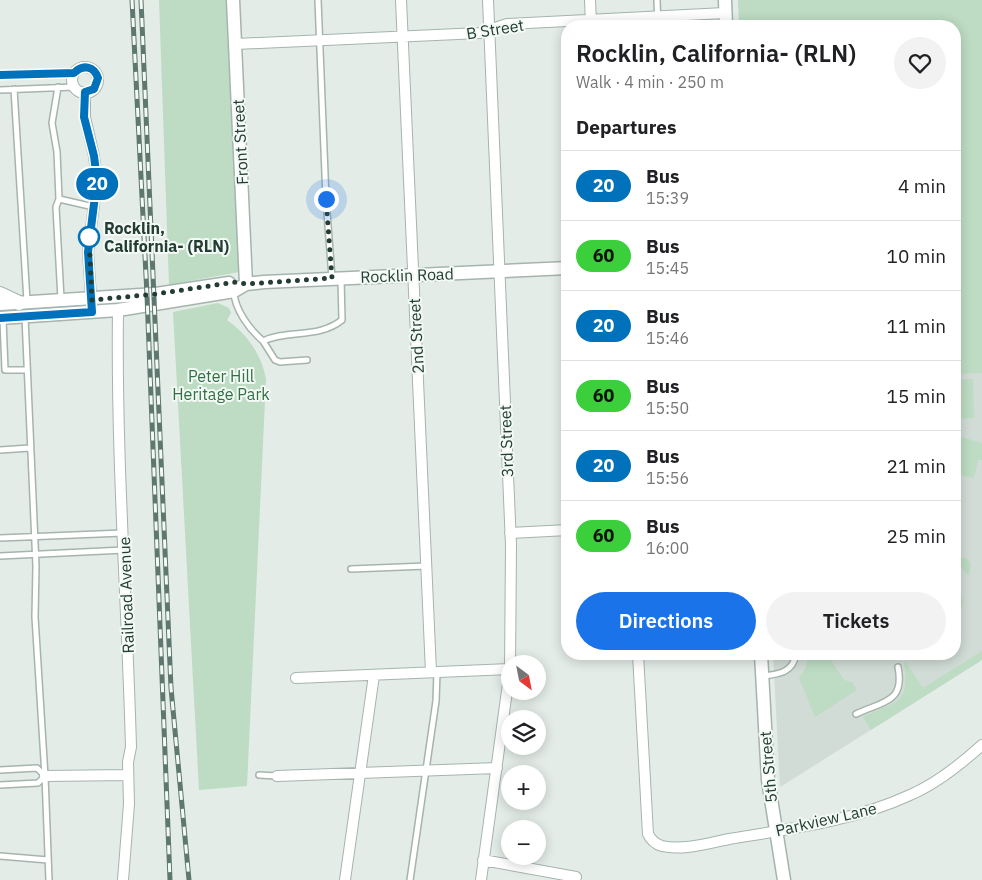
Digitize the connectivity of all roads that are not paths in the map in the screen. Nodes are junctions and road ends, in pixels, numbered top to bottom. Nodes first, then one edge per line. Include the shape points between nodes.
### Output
1 (233, 0) edge
2 (318, 0) edge
3 (401, 0) edge
4 (488, 0) edge
5 (590, 0) edge
6 (657, 0) edge
7 (725, 6) edge
8 (591, 20) edge
9 (658, 20) edge
10 (662, 20) edge
11 (726, 20) edge
12 (561, 23) edge
13 (490, 29) junction
14 (403, 37) junction
15 (320, 40) junction
16 (236, 44) junction
17 (74, 73) junction
18 (0, 75) edge
19 (58, 87) junction
20 (74, 87) junction
21 (14, 89) junction
22 (0, 90) edge
23 (85, 92) junction
24 (59, 199) junction
25 (94, 207) junction
26 (561, 268) edge
27 (500, 271) junction
28 (412, 275) junction
29 (336, 278) junction
30 (246, 284) junction
31 (234, 291) junction
32 (0, 294) edge
33 (61, 301) junction
34 (23, 303) junction
35 (0, 304) edge
36 (92, 306) junction
37 (118, 310) junction
38 (24, 317) junction
39 (2, 318) edge
40 (263, 340) junction
41 (307, 360) dead end
42 (26, 370) junction
43 (2, 372) edge
44 (30, 448) junction
45 (0, 450) edge
46 (561, 530) edge
47 (123, 533) junction
48 (510, 533) junction
49 (35, 537) junction
50 (0, 538) edge
51 (124, 550) junction
52 (35, 554) junction
53 (0, 556) edge
54 (426, 566) junction
55 (351, 570) dead end
56 (510, 655) edge
57 (638, 660) edge
58 (761, 660) edge
59 (794, 660) edge
60 (898, 667) dead end
61 (501, 669) edge
62 (434, 672) junction
63 (374, 675) junction
64 (762, 676) junction
65 (296, 678) dead end
66 (506, 700) edge
67 (856, 714) dead end
68 (982, 745) edge
69 (498, 768) junction
70 (0, 770) edge
71 (426, 770) junction
72 (360, 774) junction
73 (128, 775) junction
74 (259, 775) dead end
75 (45, 776) junction
76 (277, 776) joint
77 (0, 786) edge
78 (774, 832) junction
79 (0, 856) edge
80 (48, 860) junction
81 (484, 860) junction
82 (576, 877) dead end
83 (49, 880) edge
84 (123, 880) edge
85 (344, 880) edge
86 (410, 880) edge
87 (480, 880) edge
88 (784, 880) edge

1 - 16 street, Front Street
2 - 15 lane
3 - 14 street, 2nd Street
4 - 13 street, 3rd Street
5 - 8 street
6 - 9 lane
7 - 10 street, B Street
7 - 11 street
12 - 13 street, B Street via 507,24
13 - 14 street, B Street via 480,33
13 - 27 street, 3rd Street
14 - 15 street, B Street
14 - 28 street, 2nd Street
15 - 16 street, B Street
15 - 29 lane via 326,199
16 - 30 street, Front Street
17 - 18 lane
17 - 20 street
17 - 23 street via 87,67 96,74 96,86
19 - 20 lane
19 - 21 lane
19 - 24 lane via 52,123
20 - 23 street
21 - 22 lane
21 - 34 lane
23 - 25 street via 84,117 97,169
24 - 25 lane
24 - 33 lane via 56,206
25 - 36 street via 88,252
26 - 27 street, Rocklin Road
27 - 28 street, Rocklin Road
27 - 48 street, 3rd Street
28 - 29 street, Rocklin Road
28 - 54 street, 2nd Street
29 - 30 street, Rocklin Road
29 - 40 lane via 342,320 332,328 307,334 275,335
30 - 31 street, Rocklin Road
30 - 36 street, Rocklin Road via 236,282
31 - 37 street, Rocklin Road
31 - 40 lane via 234,298 252,332
32 - 34 main road
33 - 34 street, Rocklin Road
33 - 36 street, Rocklin Road
34 - 35 street, Rocklin Road
36 - 37 street, Rocklin Road
36 - 38 street, Rocklin Road
37 - 47 street, Railroad Avenue via 118,449
38 - 39 street, Rocklin Road
38 - 42 lane
39 - 43 lane
40 - 41 lane via 275,360
42 - 43 lane
42 - 44 lane
44 - 45 lane
44 - 49 lane
46 - 48 street
47 - 49 lane
47 - 51 street, Railroad Avenue
48 - 56 street, 3rd Street
49 - 50 lane
49 - 52 lane
51 - 52 lane
51 - 73 street, Railroad Avenue via 131,747
52 - 53 lane
52 - 75 lane via 35,617
54 - 55 lane
54 - 62 street, 2nd Street
57 - 78 street, Parkview Lane via 646,824 654,843 674,847
58 - 64 street, 5th Street
59 - 64 lane via 782,674
60 - 67 lane via 901,685 896,694
61 - 62 street
62 - 63 street
62 - 71 lane via 436,701
63 - 65 street
63 - 72 street
64 - 78 street, 5th Street
66 - 69 street, 3rd Street
68 - 78 street, Parkview Lane via 944,775 896,801 841,818
69 - 71 street
69 - 81 street, 3rd Street
70 - 75 lane via 36,768
71 - 72 street
71 - 86 lane
72 - 76 street
72 - 85 street
73 - 75 street
73 - 84 street, Railroad Avenue
74 - 76 lane
75 - 77 lane via 38,783
75 - 80 lane
78 - 88 street, 5th Street
79 - 80 lane
80 - 83 lane
81 - 82 street
81 - 87 street, 3rd Street

